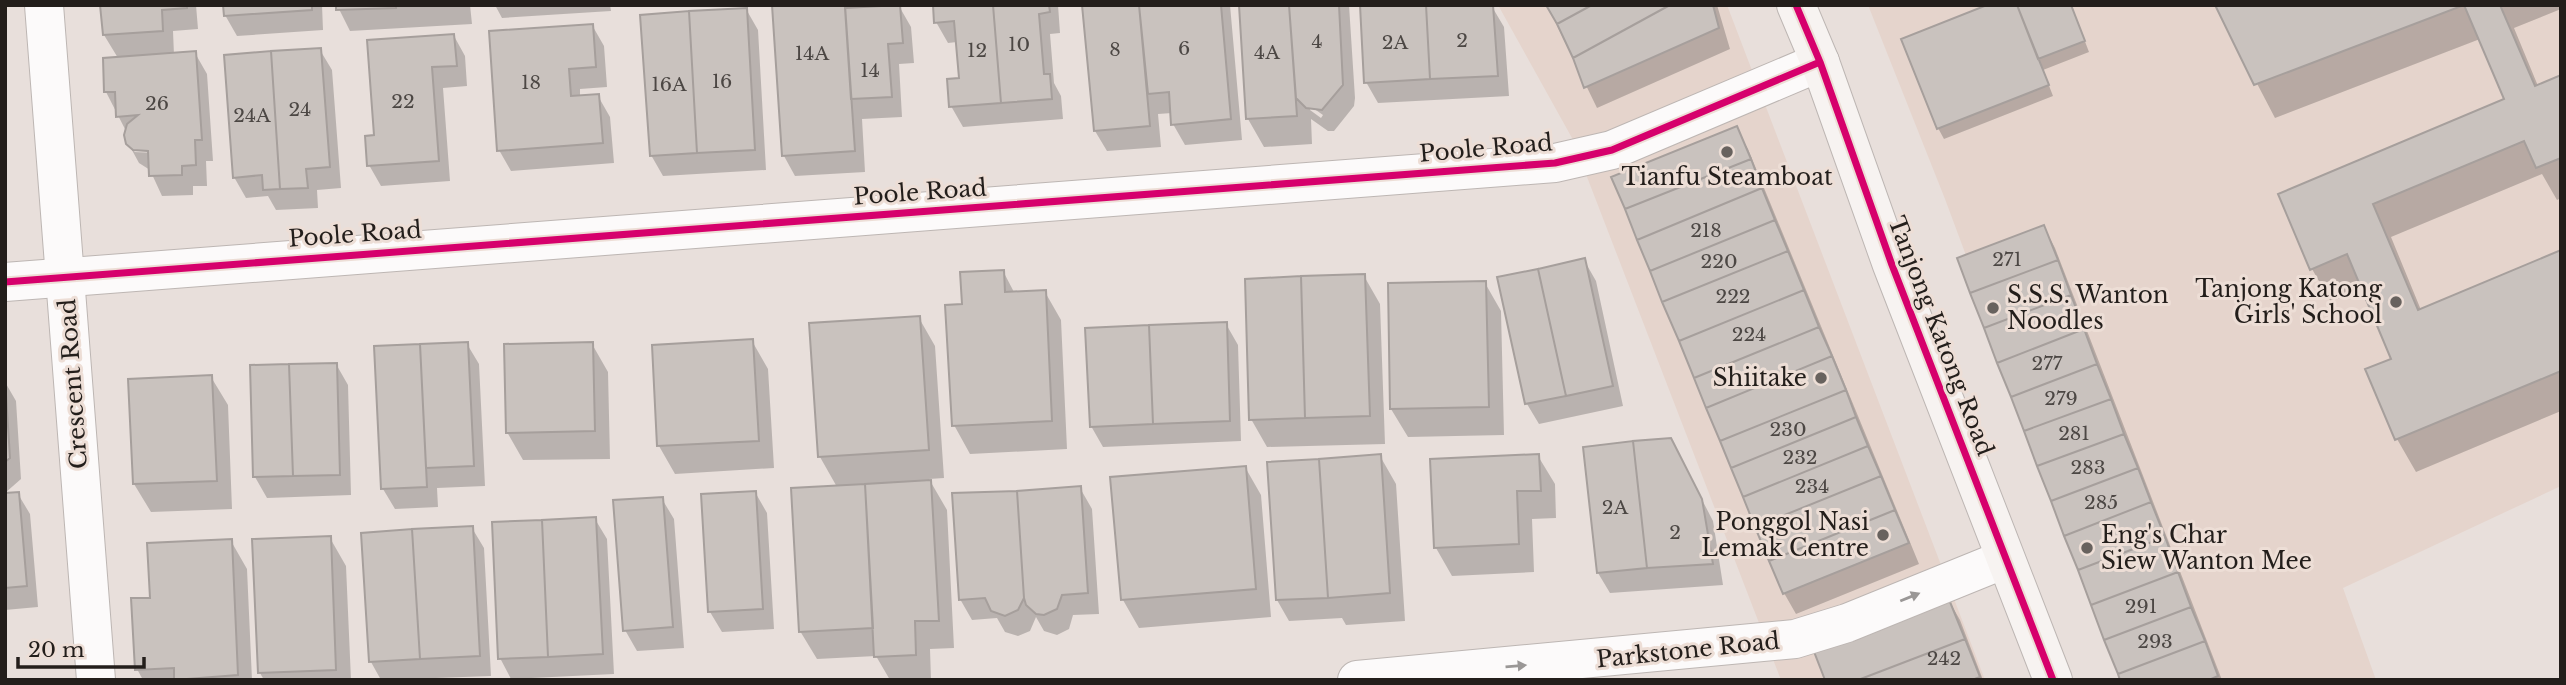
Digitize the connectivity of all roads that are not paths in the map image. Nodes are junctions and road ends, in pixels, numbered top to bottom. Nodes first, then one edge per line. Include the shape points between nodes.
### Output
1 (44, 5) edge
2 (1796, 5) edge
3 (1820, 62) junction
4 (65, 278) junction
5 (5, 282) edge
6 (2005, 559) junction
7 (1449, 676) edge
8 (96, 680) edge
9 (1357, 680) edge
10 (2053, 680) edge

1 - 4 street, Crescent Road
2 - 3 main road, Tanjong Katong Road
3 - 4 street, Poole Road via 1612,150 1555,163
3 - 6 main road, Tanjong Katong Road
4 - 5 street, Poole Road
4 - 8 street, Crescent Road
7 -> 6 street, Parkstone Road via 1795,639 1847,623
6 - 10 main road, Tanjong Katong Road
7 - 9 street, Parkstone Road

